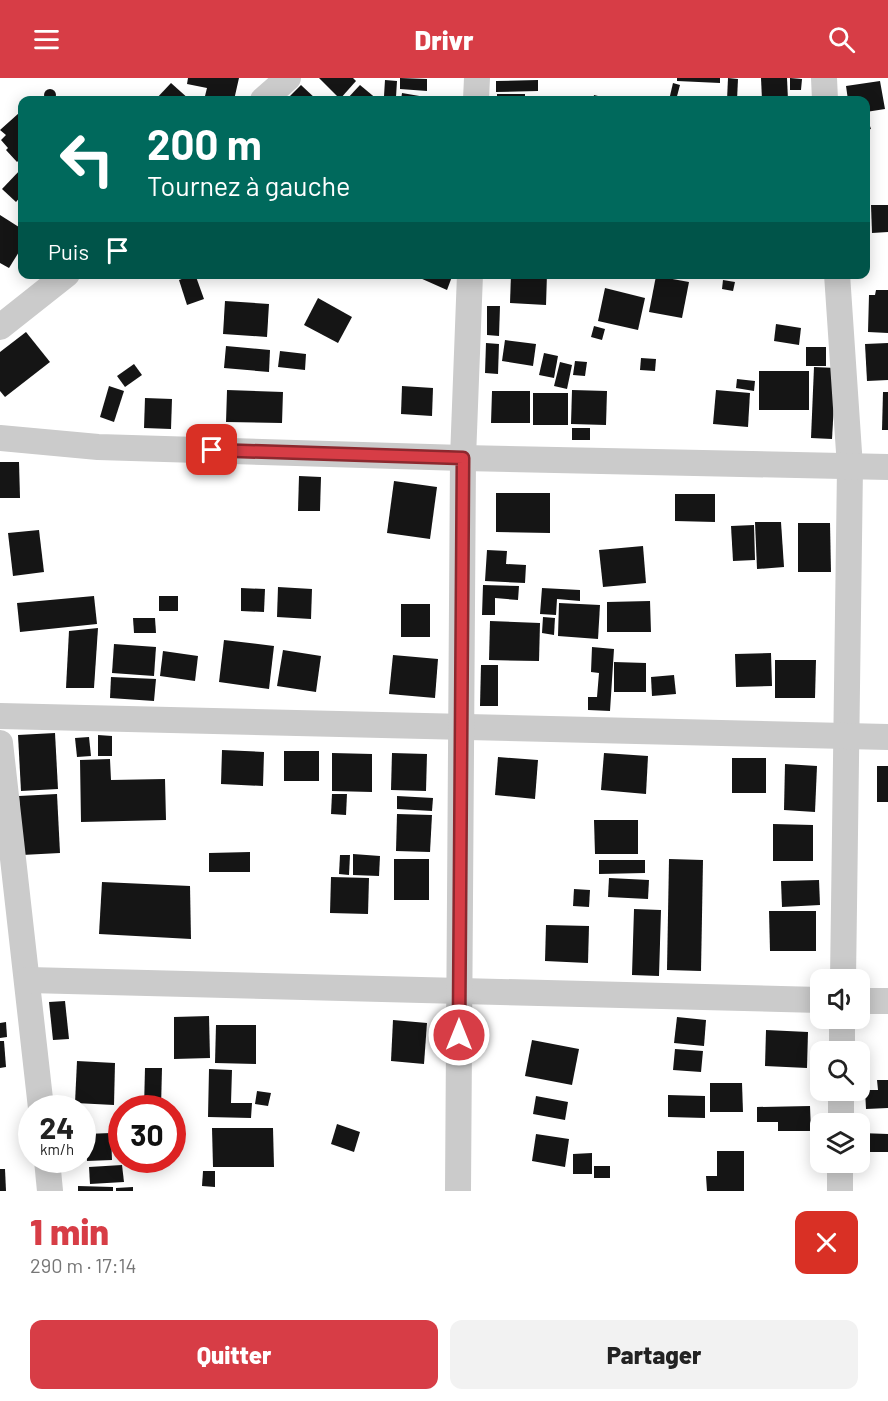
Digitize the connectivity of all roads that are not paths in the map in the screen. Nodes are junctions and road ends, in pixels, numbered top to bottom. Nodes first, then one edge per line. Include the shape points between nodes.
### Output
1 (288, 78) edge
2 (477, 78) edge
3 (824, 78) edge
4 (268, 96) edge
5 (476, 96) edge
6 (825, 96) edge
7 (61, 279) edge
8 (470, 279) edge
9 (837, 279) edge
10 (0, 327) edge
11 (0, 438) edge
12 (463, 458) junction
13 (850, 467) junction
14 (888, 467) edge
15 (0, 716) edge
16 (461, 727) junction
17 (846, 736) junction
18 (888, 737) edge
19 (0, 743) edge
20 (843, 969) edge
21 (28, 980) junction
22 (459, 991) junction
23 (810, 1000) edge
24 (870, 1001) edge
25 (888, 1001) edge
26 (40, 1095) edge
27 (48, 1173) edge
28 (840, 1173) edge
29 (50, 1191) edge
30 (458, 1191) edge
31 (840, 1191) edge

1 - 4 street
2 - 5 street
3 - 6 street
7 - 10 street
8 - 12 street
9 - 13 street
11 - 12 street via 98,447
12 - 13 street
12 - 16 street
13 - 14 street
13 - 17 street
15 - 16 street
16 - 17 street
16 - 22 street
17 - 18 street
17 - 20 street
19 - 21 street
21 - 22 street
21 - 26 street
22 - 23 street
22 - 30 street
24 - 25 street
27 - 29 street
28 - 31 street

